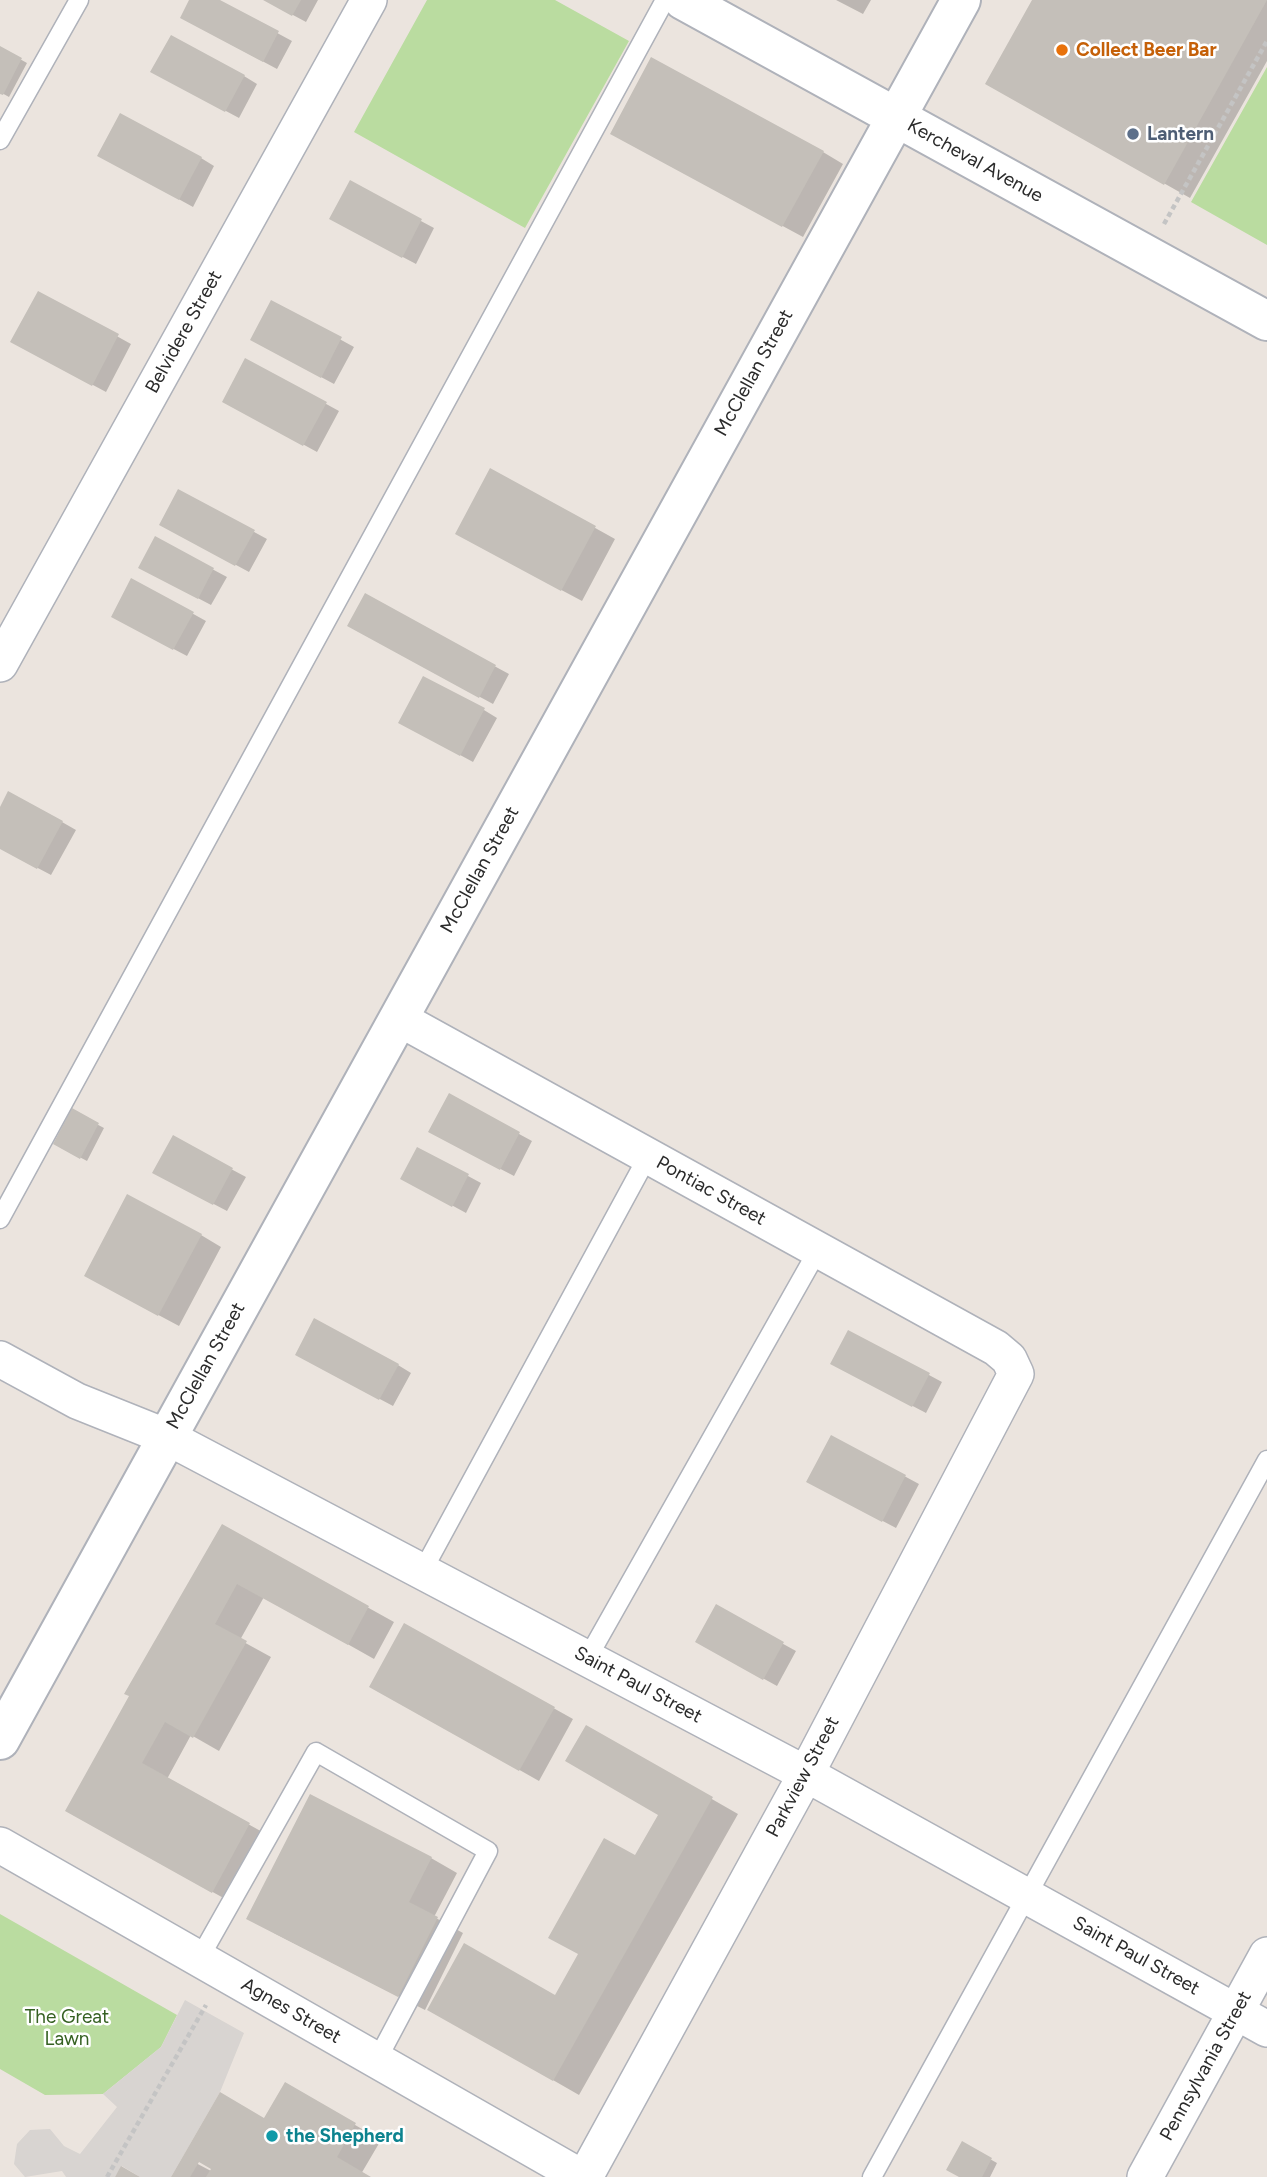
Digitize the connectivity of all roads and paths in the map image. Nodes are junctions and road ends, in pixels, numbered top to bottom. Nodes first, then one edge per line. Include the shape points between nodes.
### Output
1 (79, 0) edge
2 (369, 0) edge
3 (665, 0) edge
4 (684, 0) edge
5 (961, 0) edge
6 (1267, 41) edge
7 (896, 117) junction
8 (0, 140) edge
9 (1147, 255) junction
10 (1267, 321) edge
11 (0, 664) edge
12 (398, 1018) junction
13 (648, 1156) junction
14 (0, 1219) edge
15 (818, 1250) junction
16 (0, 1359) edge
17 (1016, 1374) joint
18 (167, 1437) junction
19 (1267, 1460) edge
20 (422, 1572) junction
21 (587, 1659) junction
22 (0, 1740) edge
23 (806, 1773) junction
24 (0, 1845) edge
25 (1029, 1896) junction
26 (1267, 1955) edge
27 (211, 1966) junction
28 (1236, 2012) junction
29 (1267, 2029) edge
30 (377, 2060) junction
31 (107, 2177) edge
32 (583, 2177) edge
33 (872, 2177) edge
34 (1145, 2177) edge

1 - 8 lane
2 - 11 street, Belvidere Street
3 - 14 lane
4 - 7 street, Kercheval Avenue
5 - 7 street, McClellan Street
6 - 9 path
7 - 9 street, Kercheval Avenue
7 - 12 street, McClellan Street
9 - 10 street, Kercheval Avenue
12 - 13 street, Pontiac Street
12 - 18 street, McClellan Street
13 - 15 street, Pontiac Street
13 - 20 lane
15 - 17 street, Pontiac Street via 996,1348 1009,1359
15 - 21 lane
16 - 18 street, Saint Paul Street via 77,1401
17 - 23 street, Parkview Street
18 - 20 street, Saint Paul Street
18 - 22 street, McClellan Street
19 - 25 lane
20 - 21 street, Saint Paul Street
21 - 23 street, Saint Paul Street
23 - 25 street, Saint Paul Street
23 - 32 street, Parkview Street
24 - 27 street, Agnes Street
25 - 28 street, Saint Paul Street
25 - 33 lane
26 - 28 street, Pennsylvania Street
27 - 30 street, Agnes Street
27 - 30 lane via 316,1752 488,1851
27 - 31 path
28 - 29 street, Saint Paul Street
28 - 34 street, Pennsylvania Street
30 - 32 street, Agnes Street

